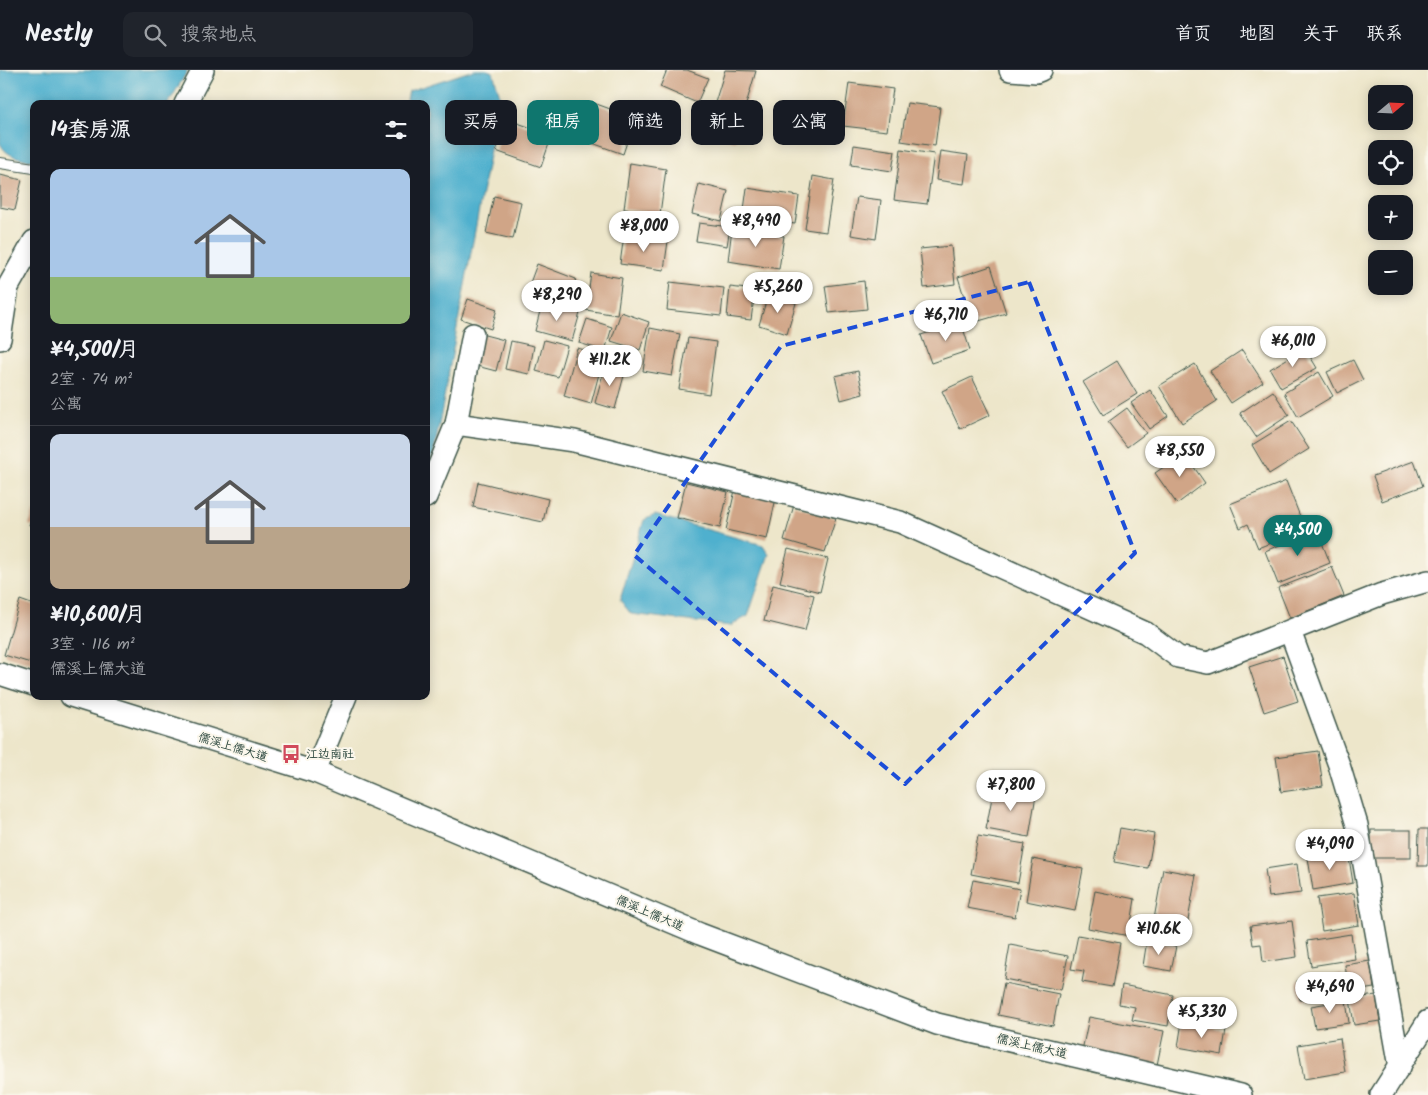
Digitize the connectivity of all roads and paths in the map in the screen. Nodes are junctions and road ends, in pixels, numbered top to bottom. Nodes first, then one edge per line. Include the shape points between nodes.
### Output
1 (203, 70) edge
2 (1010, 70) edge
3 (1041, 70) edge
4 (187, 100) edge
5 (0, 162) edge
6 (30, 167) edge
7 (30, 248) edge
8 (473, 334) dead end
9 (0, 339) edge
10 (456, 424) junction
11 (430, 487) edge
12 (1428, 582) edge
13 (1290, 630) junction
14 (0, 674) edge
15 (30, 684) edge
16 (83, 700) edge
17 (344, 700) edge
18 (315, 772) junction
19 (1428, 1021) edge
20 (1400, 1066) junction
21 (1241, 1095) edge
22 (1381, 1095) edge

1 - 4 street
2 - 3 street
5 - 6 lane
7 - 9 street via 8,287
8 - 10 street
10 - 11 street
10 - 13 street via 574,441 900,522 1146,634 1178,657 1208,663
12 - 13 street via 1382,594
13 - 20 street via 1339,764 1357,825
14 - 15 street
16 - 18 street, 儒溪上儒大道
17 - 18 street
18 - 21 street, 儒溪上儒大道 via 700,934 937,1024
19 - 20 street
20 - 22 street

